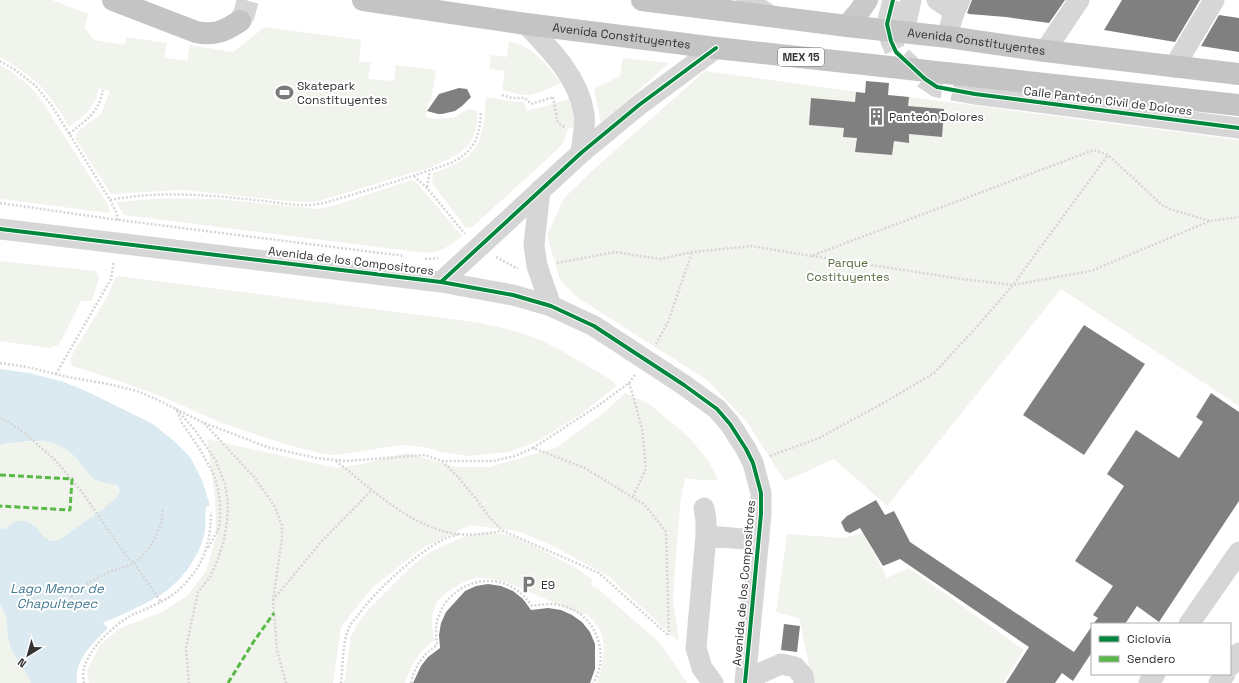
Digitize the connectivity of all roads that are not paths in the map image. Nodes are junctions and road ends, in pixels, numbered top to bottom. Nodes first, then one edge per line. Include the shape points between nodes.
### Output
1 (113, 0) edge
2 (363, 0) edge
3 (642, 0) edge
4 (747, 0) edge
5 (867, 0) edge
6 (911, 0) edge
7 (937, 0) edge
8 (1079, 0) edge
9 (1214, 0) edge
10 (957, 6) edge
11 (769, 16) junction
12 (240, 20) tunnel mouth
13 (526, 24) junction
14 (847, 26) junction
15 (904, 32) junction
16 (948, 37) junction
17 (716, 48) junction
18 (1045, 51) junction
19 (1174, 67) junction
20 (1239, 74) edge
21 (975, 94) tunnel mouth
22 (1239, 105) edge
23 (1239, 128) edge
24 (580, 153) junction
25 (540, 190) junction
26 (0, 229) edge
27 (441, 282) junction
28 (551, 306) junction
29 (704, 508) dead end
30 (706, 536) junction
31 (759, 540) junction
32 (1239, 552) edge
33 (1191, 623) edge
34 (1239, 653) edge
35 (1231, 665) edge
36 (745, 682) edge
37 (713, 683) edge
38 (804, 683) edge

1 - 12 highway via 207,34 230,27
2 - 13 highway, Avenida Constituyentes / MEX 15
3 - 11 highway, Avenida Constituyentes
4 - 11 street
5 - 14 main road
6 - 15 street
7 - 10 street
8 - 18 street
9 - 19 street
10 - 16 street
11 - 14 highway, Avenida Constituyentes
13 - 17 highway, Avenida Constituyentes / MEX 15
13 - 24 street via 548,47 578,89 585,114
14 - 15 highway, Avenida Constituyentes
15 - 16 highway, Avenida Constituyentes
16 - 18 highway, Avenida Constituyentes
17 - 22 highway, Avenida Constituyentes / MEX 15
17 - 24 street
18 - 19 highway, Avenida Constituyentes
19 - 20 highway, Avenida Constituyentes
21 - 23 street, Calle Panteón Civil de Dolores
24 - 25 street
25 - 27 street
25 - 28 street via 534,245 537,266
26 - 27 street, Avenida de los Compositores
27 - 28 street, Avenida de los Compositores via 513,295
28 - 31 street, Avenida de los Compositores via 594,326 717,409 730,424 753,463 761,493
29 - 30 street
30 - 31 street
30 - 37 street via 696,648 702,668
31 - 36 street, Avenida de los Compositores
32 - 33 street
34 - 35 street
36 - 38 street via 781,664 795,667 803,676

